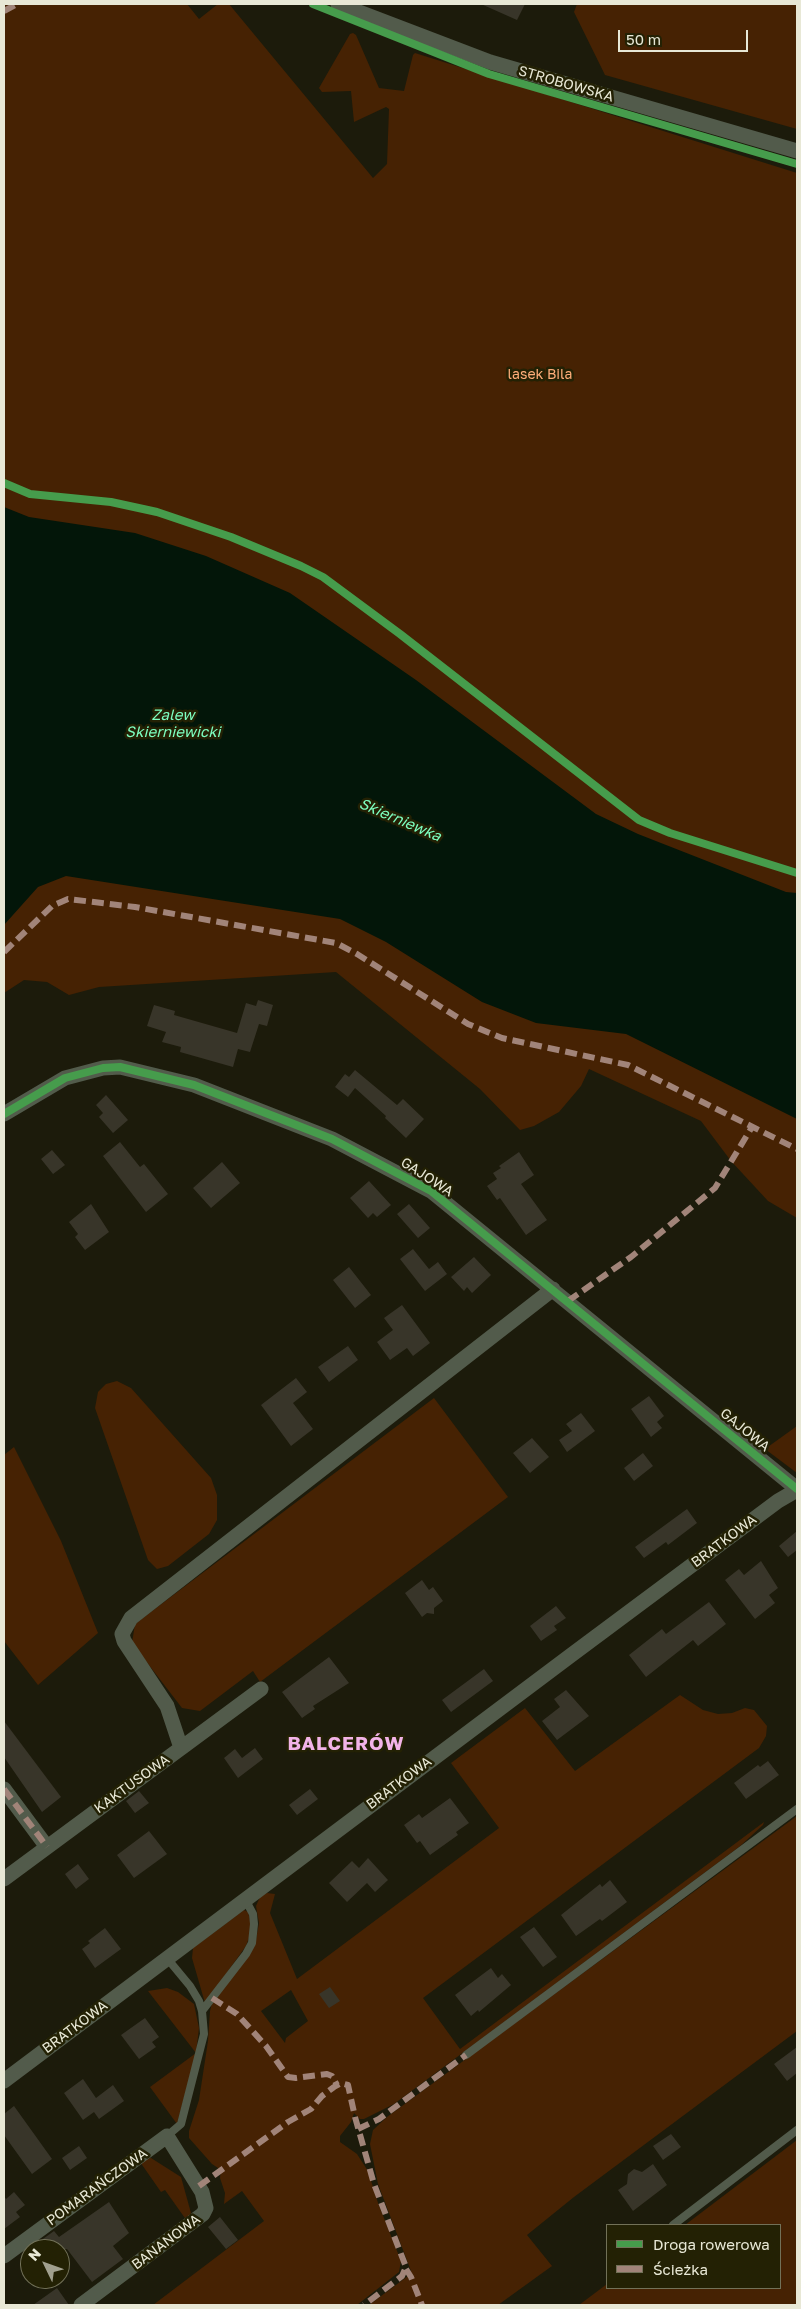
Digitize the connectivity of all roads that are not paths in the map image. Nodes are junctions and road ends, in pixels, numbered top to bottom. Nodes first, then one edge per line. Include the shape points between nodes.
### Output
1 (338, 4) edge
2 (797, 151) edge
3 (4, 1114) edge
4 (553, 1289) junction
5 (797, 1489) edge
6 (261, 1689) dead end
7 (181, 1748) junction
8 (4, 1789) edge
9 (797, 1810) edge
10 (47, 1847) junction
11 (4, 1879) edge
12 (245, 1898) junction
13 (166, 1957) junction
14 (202, 2010) junction
15 (466, 2055) dead end
16 (4, 2082) edge
17 (797, 2130) edge
18 (167, 2136) junction
19 (674, 2224) edge
20 (4, 2256) edge
21 (81, 2305) edge

1 - 2 street, STROBOWSKA via 490,62
3 - 4 street, GAJOWA via 65,1078 103,1068 120,1067 194,1085 332,1139 431,1191
4 - 5 street, GAJOWA
4 - 7 street via 131,1618 122,1634 124,1641 167,1706
5 - 12 street, BRATKOWA
6 - 7 street, KAKTUSOWA
7 - 10 street, KAKTUSOWA
8 - 10 street
9 - 15 lane
10 - 11 street, KAKTUSOWA
12 - 13 street, BRATKOWA
12 - 14 lane via 253,1914 252,1943
13 - 14 lane via 190,1986
13 - 16 street, BRATKOWA
14 - 18 lane via 204,2034 183,2118
17 - 19 lane
18 - 20 street, POMARAŃCZOWA
18 - 21 street, BANANOWA via 202,2192 206,2208 203,2214

